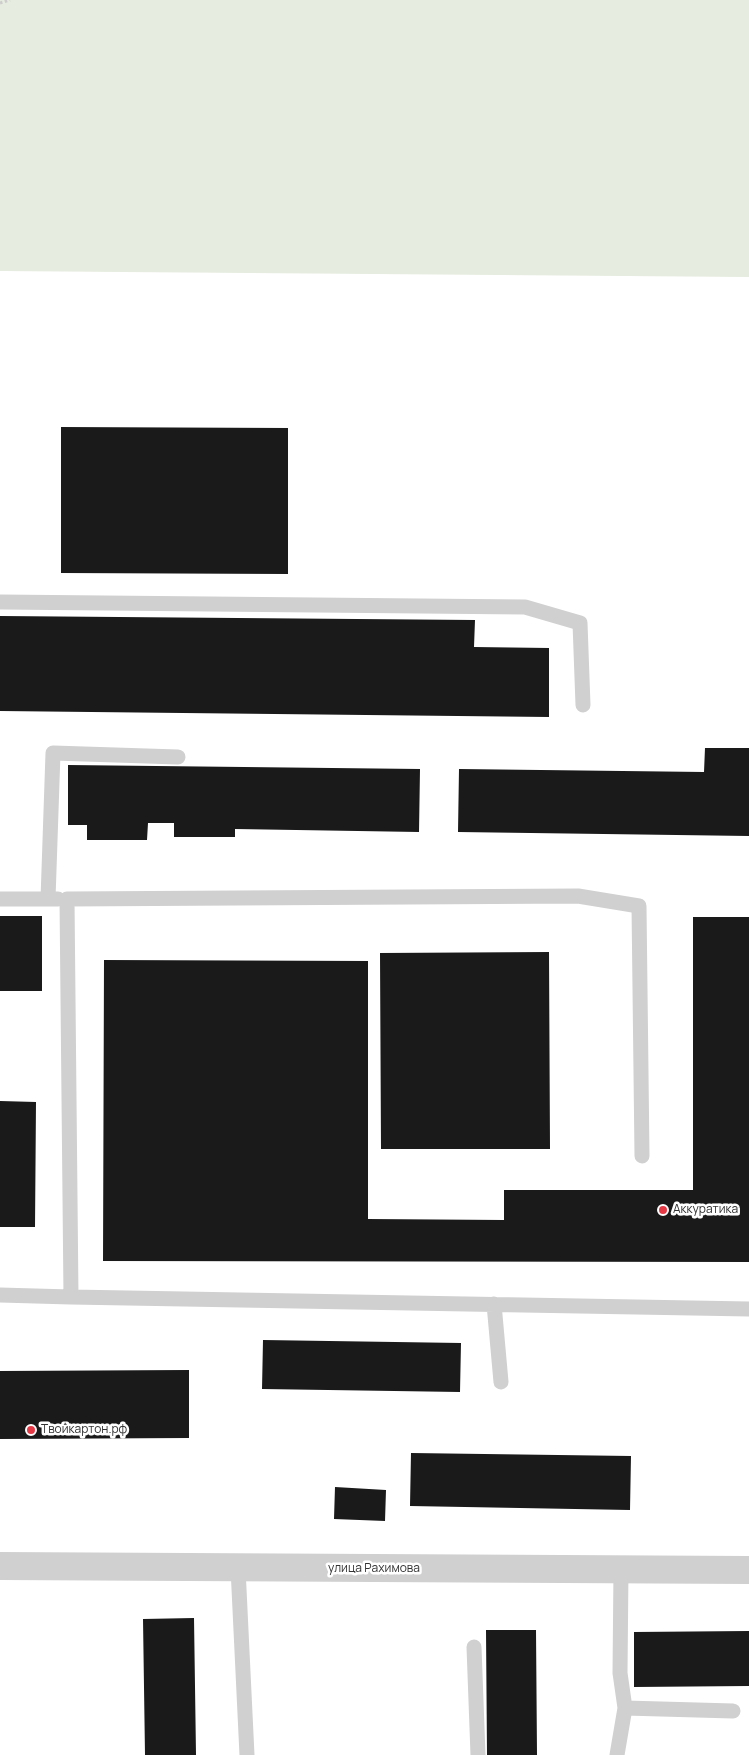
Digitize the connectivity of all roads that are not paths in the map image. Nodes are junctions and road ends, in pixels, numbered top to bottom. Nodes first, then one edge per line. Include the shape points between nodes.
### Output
1 (0, 602) edge
2 (583, 705) dead end
3 (178, 756) dead end
4 (0, 899) edge
5 (48, 899) junction
6 (67, 899) junction
7 (642, 1156) dead end
8 (0, 1295) edge
9 (71, 1296) junction
10 (494, 1304) junction
11 (749, 1309) edge
12 (501, 1382) dead end
13 (0, 1566) edge
14 (238, 1568) junction
15 (620, 1570) junction
16 (749, 1570) edge
17 (474, 1648) dead end
18 (625, 1708) junction
19 (733, 1710) dead end
20 (247, 1755) edge
21 (478, 1755) edge
22 (617, 1755) edge

1 - 2 lane via 525,607 580,623
3 - 5 lane via 53,753
4 - 5 lane
5 - 6 lane
6 - 7 lane via 578,896 639,906
6 - 9 lane
8 - 9 lane
9 - 10 lane
10 - 11 lane
10 - 12 lane
13 - 14 street, улица Рахимова
14 - 15 street, улица Рахимова
14 - 20 lane
15 - 16 street, улица Рахимова
15 - 18 lane via 620,1673
17 - 21 lane
18 - 19 lane
18 - 22 lane

